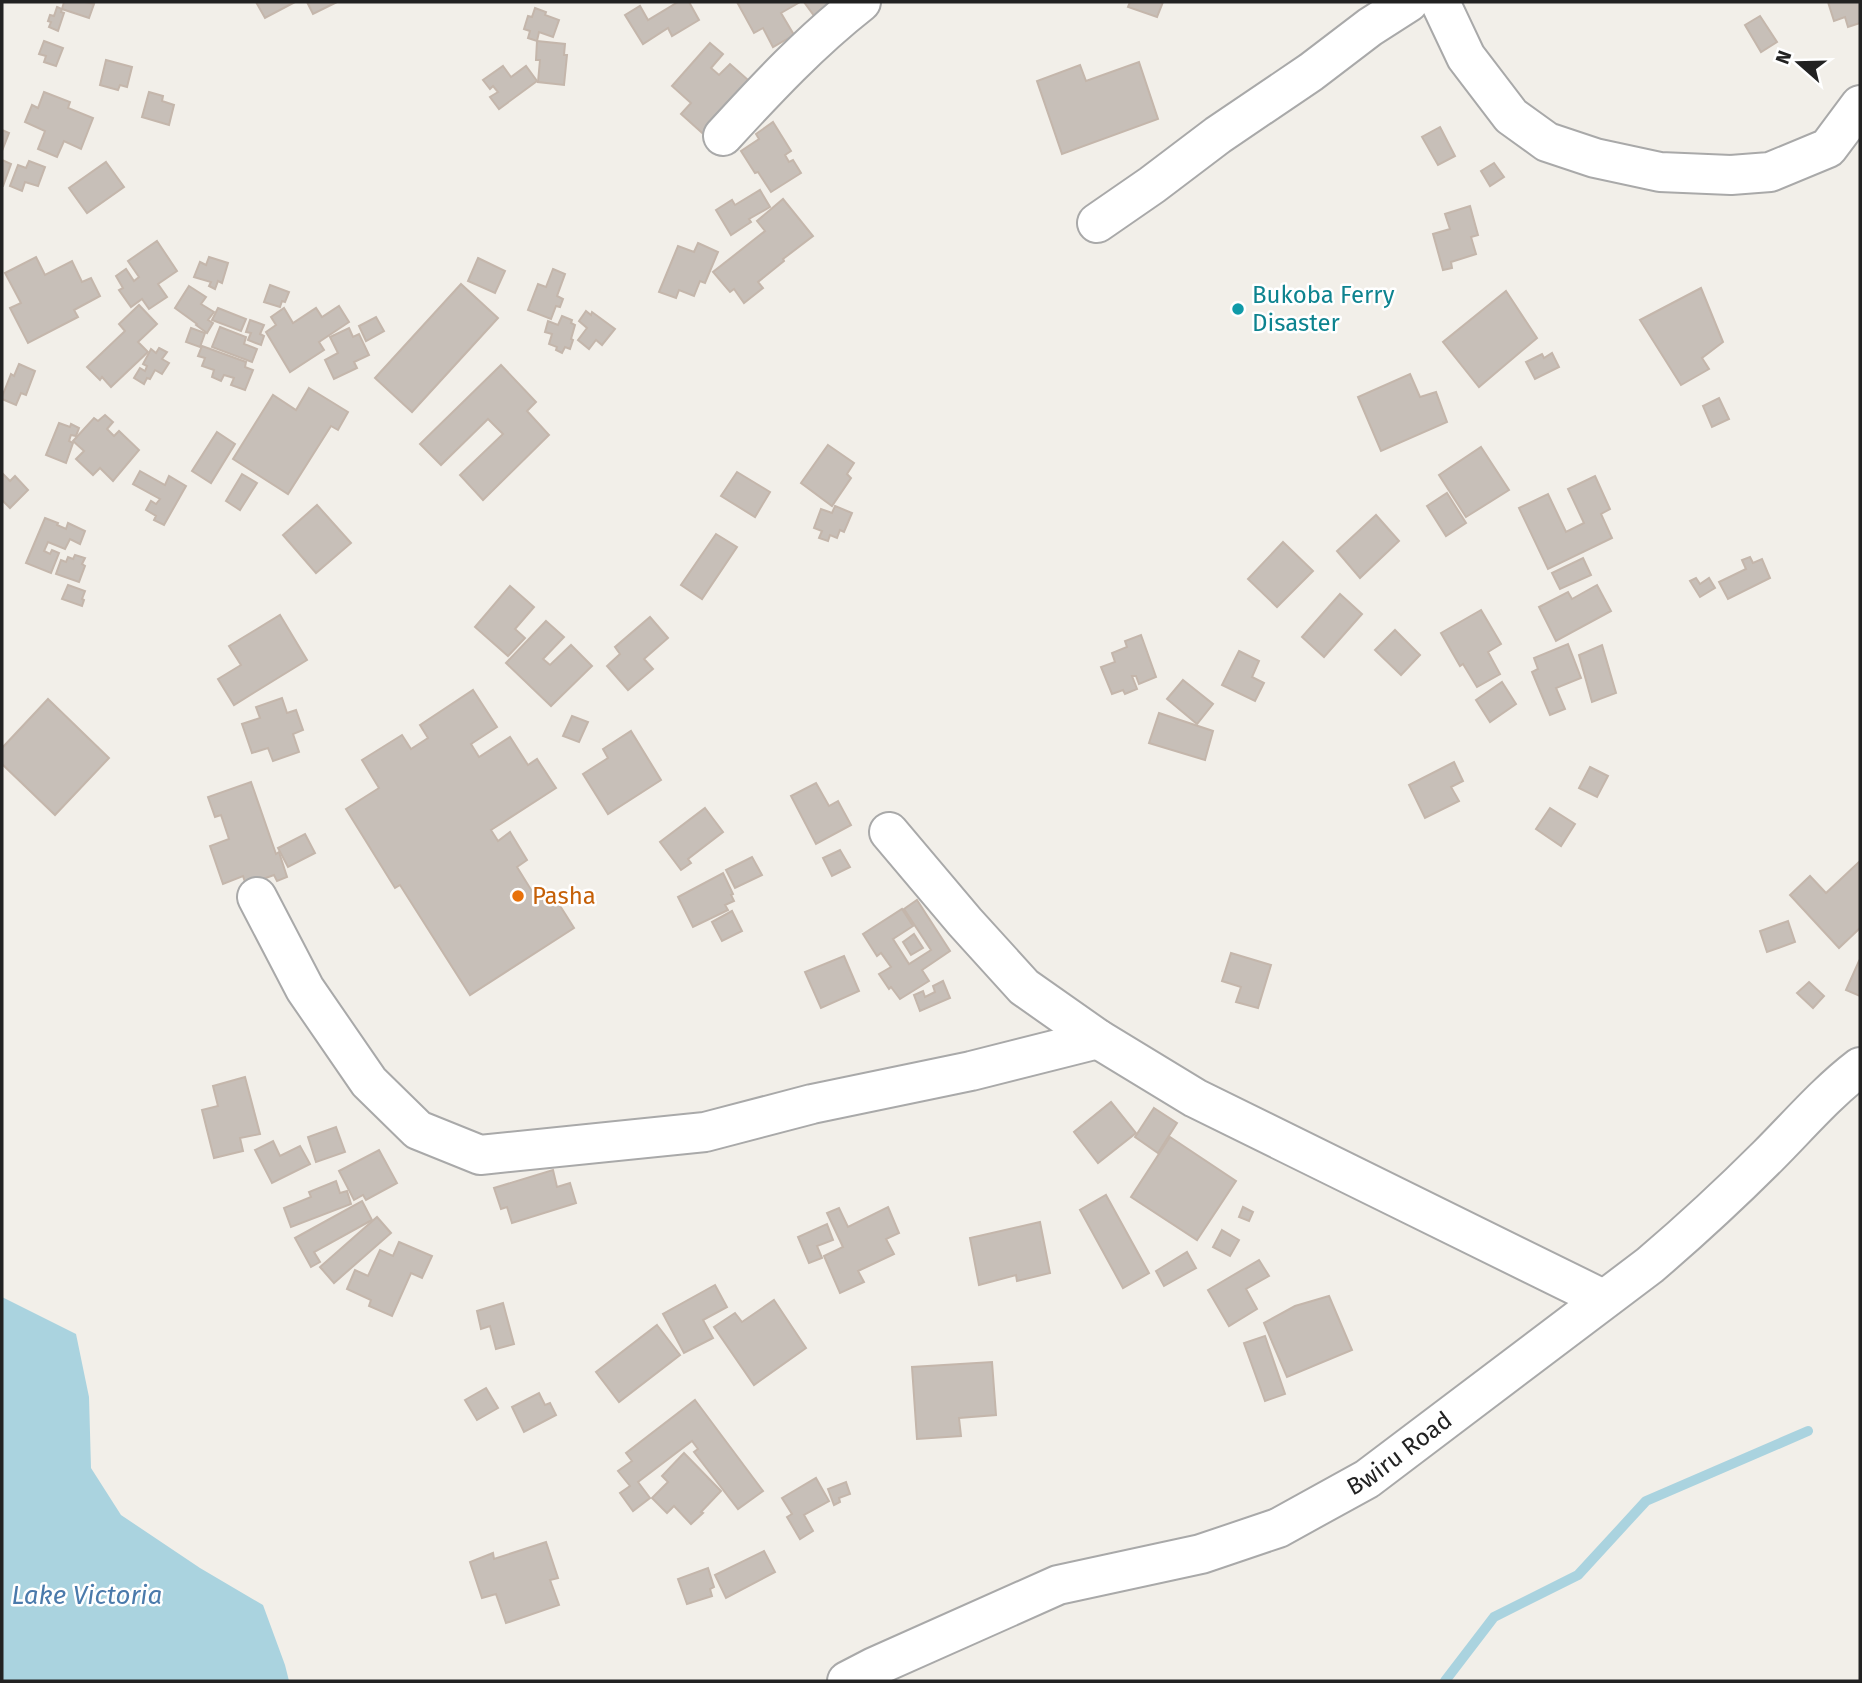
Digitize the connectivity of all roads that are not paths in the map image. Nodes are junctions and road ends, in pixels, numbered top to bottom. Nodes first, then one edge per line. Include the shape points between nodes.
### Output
1 (860, 2) edge
2 (1409, 2) edge
3 (1440, 2) edge
4 (1860, 105) edge
5 (723, 136) dead end
6 (1097, 223) dead end
7 (889, 832) dead end
8 (257, 897) dead end
9 (1098, 1039) junction
10 (1860, 1067) edge
11 (1603, 1299) junction
12 (847, 1681) edge

1 - 5 street via 777,77
2 - 6 street
3 - 4 street via 1466,57 1511,116 1548,142 1595,158 1660,172 1770,173 1828,148
7 - 9 street via 1024,987
8 - 9 street via 305,989 369,1082 418,1130 480,1155 705,1132
9 - 11 street via 1195,1098
10 - 11 street, Bwiru Road via 1838,1083 1690,1231
11 - 12 street, Bwiru Road via 1367,1479 1278,1528 1201,1554 1058,1585

